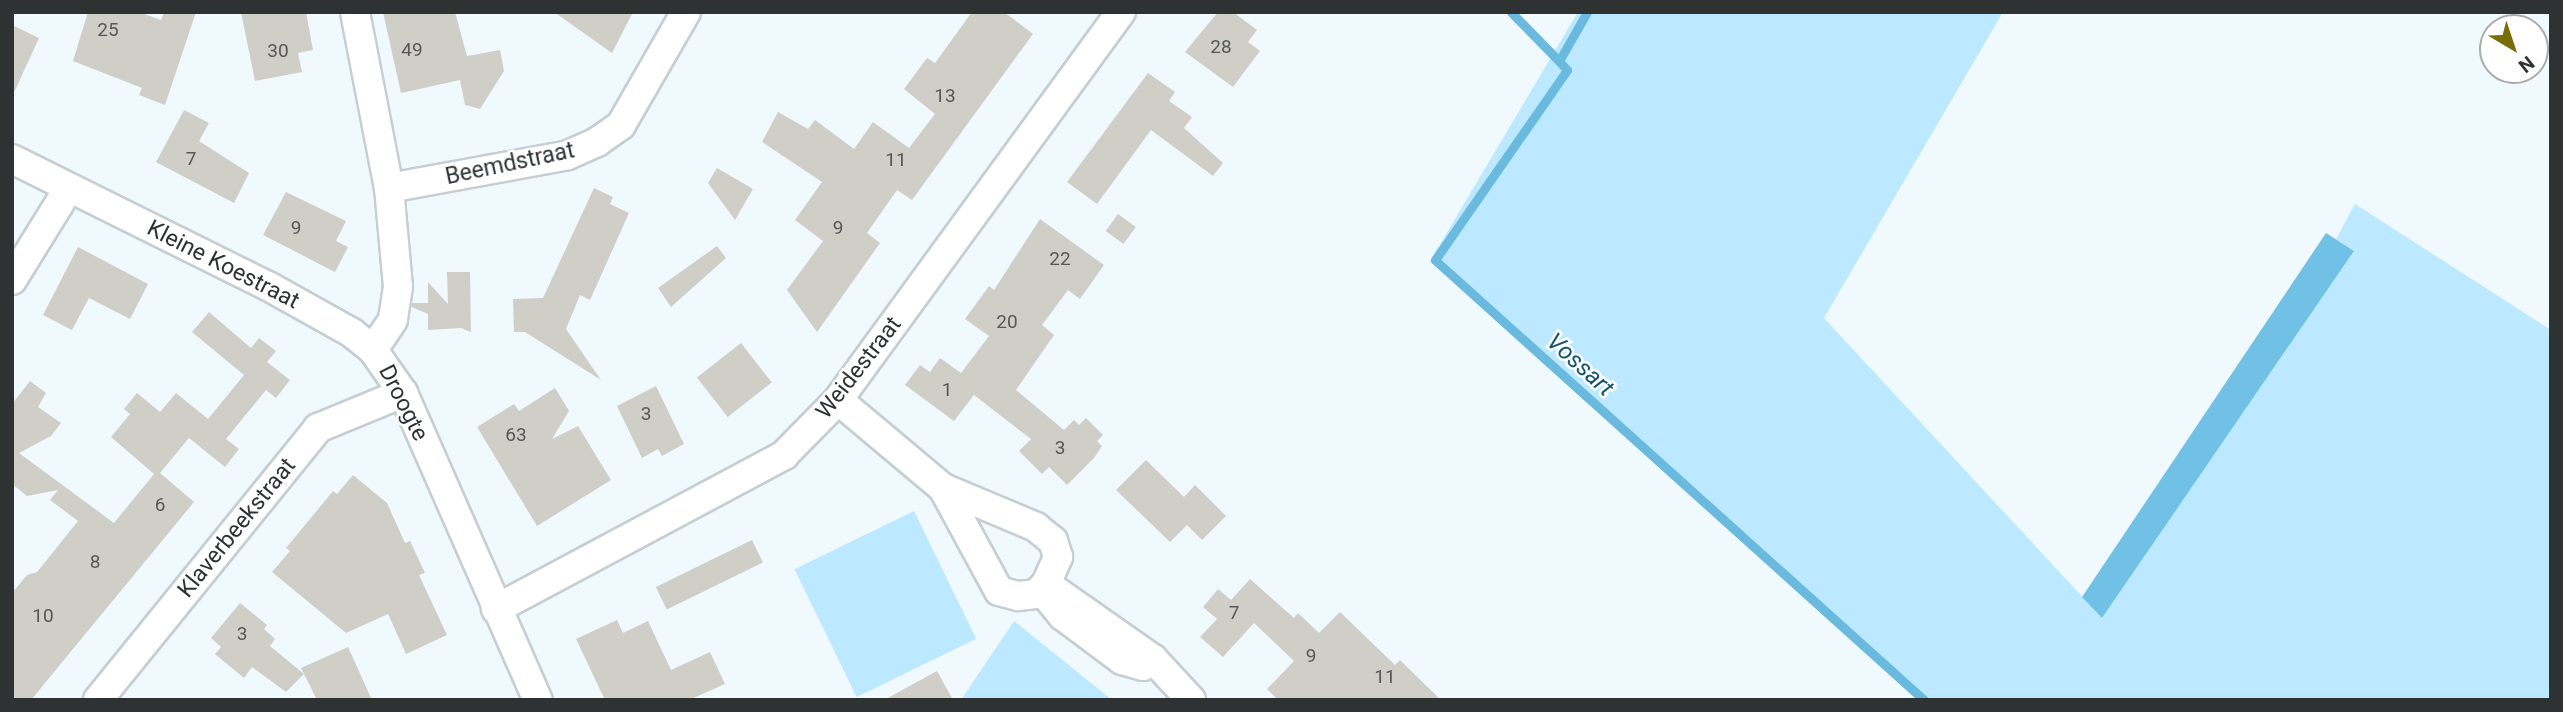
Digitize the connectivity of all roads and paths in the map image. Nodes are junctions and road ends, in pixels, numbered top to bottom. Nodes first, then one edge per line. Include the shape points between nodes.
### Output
1 (355, 12) edge
2 (685, 12) edge
3 (1121, 12) edge
4 (12, 159) edge
5 (69, 188) junction
6 (389, 188) junction
7 (12, 279) edge
8 (373, 350) junction
9 (403, 394) junction
10 (838, 400) junction
11 (943, 488) junction
12 (1046, 584) junction
13 (496, 609) junction
14 (98, 700) edge
15 (538, 700) edge
16 (1191, 700) edge

1 - 6 street, Droogte
2 - 6 street, Beemdstraat via 621,125 597,142 568,155
3 - 10 street, Weidestraat
4 - 5 street, Kleine Koestraat
5 - 7 street
5 - 8 street, Kleine Koestraat via 268,286 352,332
6 - 8 street, Droogte via 398,305
8 - 9 street, Droogte
9 - 13 street, Droogte
9 - 14 street, Klaverbeekstraat via 318,428
10 - 11 street
10 - 13 street, Weidestraat via 784,456
11 - 12 street via 999,591 1036,594
11 - 12 street via 1037,527 1053,541 1058,557
12 - 16 street via 1049,599 1063,616 1122,660 1143,666 1153,659
13 - 15 street, Droogte

